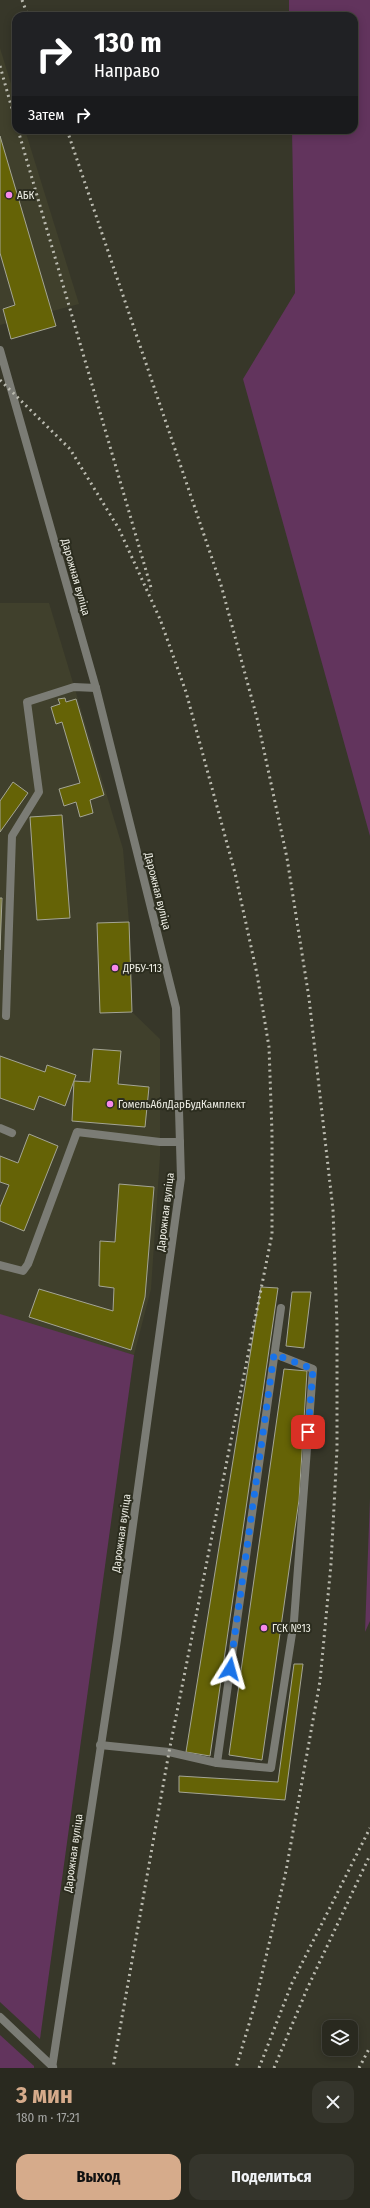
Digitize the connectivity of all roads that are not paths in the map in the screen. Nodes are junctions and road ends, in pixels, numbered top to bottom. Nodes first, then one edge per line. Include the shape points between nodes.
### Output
1 (0, 350) edge
2 (96, 688) junction
3 (6, 1016) dead end
4 (0, 1128) edge
5 (12, 1133) dead end
6 (180, 1142) junction
7 (0, 1264) edge
8 (281, 1308) dead end
9 (274, 1354) junction
10 (100, 1745) junction
11 (217, 1763) junction
12 (0, 2017) edge
13 (52, 2067) edge

1 - 2 street, Дарожная вуліца
2 - 3 street via 74,687 28,702 39,792 12,836
2 - 6 street, Дарожная вуліца via 176,1008
4 - 5 street
6 - 7 street via 77,1132 28,1264 23,1271
6 - 10 street, Дарожная вуліца via 181,1178
8 - 9 street
9 - 11 street
9 - 11 street via 313,1369 294,1621 271,1768
10 - 11 street via 169,1752
10 - 13 street, Дарожная вуліца
12 - 13 street

